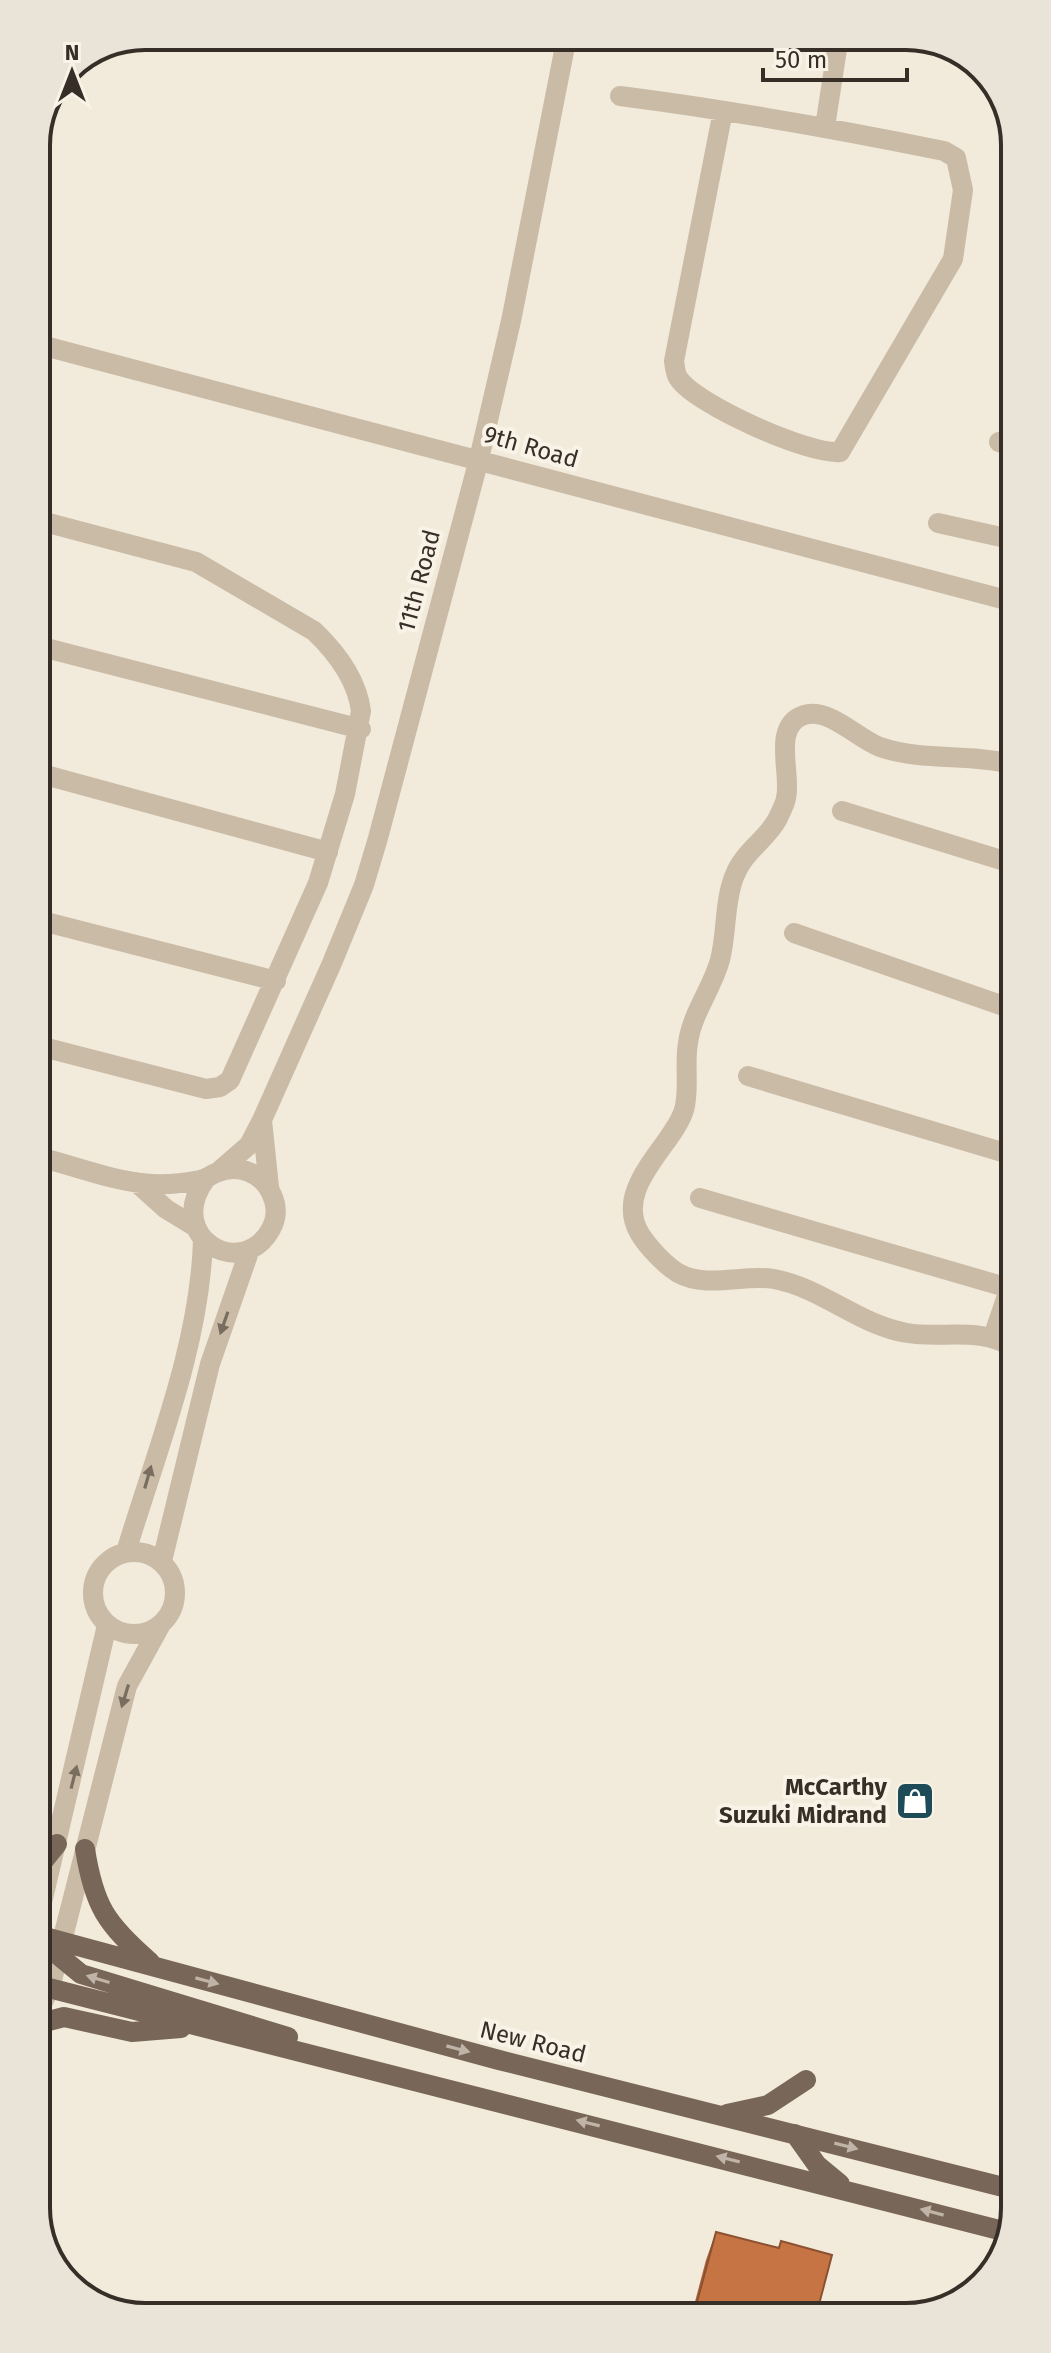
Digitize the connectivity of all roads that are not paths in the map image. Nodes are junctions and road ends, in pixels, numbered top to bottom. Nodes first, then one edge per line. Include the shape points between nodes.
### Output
1 (564, 50) edge
2 (837, 50) edge
3 (620, 96) dead end
4 (723, 111) junction
5 (825, 127) junction
6 (50, 347) edge
7 (479, 459) junction
8 (50, 523) edge
9 (938, 523) dead end
10 (1001, 537) edge
11 (1001, 599) edge
12 (50, 649) edge
13 (361, 729) junction
14 (1001, 763) edge
15 (50, 776) edge
16 (842, 811) dead end
17 (328, 852) junction
18 (1001, 860) edge
19 (50, 923) edge
20 (794, 933) dead end
21 (276, 981) junction
22 (1001, 1005) edge
23 (50, 1049) edge
24 (748, 1076) dead end
25 (262, 1120) junction
26 (1001, 1152) edge
27 (50, 1160) edge
28 (211, 1176) junction
29 (136, 1182) junction
30 (269, 1187) junction
31 (700, 1198) dead end
32 (199, 1233) junction
33 (250, 1249) junction
34 (1001, 1283) edge
35 (1001, 1316) edge
36 (993, 1337) junction
37 (1001, 1341) edge
38 (126, 1552) junction
39 (162, 1561) junction
40 (107, 1625) junction
41 (160, 1626) junction
42 (57, 1844) junction
43 (85, 1849) junction
44 (50, 1853) edge
45 (50, 1872) edge
46 (50, 1944) edge
47 (156, 1967) junction
48 (50, 1991) edge
49 (50, 2021) edge
50 (197, 2027) junction
51 (385, 2074) junction
52 (806, 2080) dead end
53 (719, 2115) junction
54 (795, 2134) junction
55 (1001, 2186) edge
56 (846, 2189) junction
57 (998, 2230) edge

1 - 7 street, 11th Road
2 - 5 street
3 - 4 street
4 - 5 street
4 - 5 street via 674,361 676,374 687,387 753,428 835,453 844,449 944,278 953,259 963,190 956,158 944,151
6 - 7 street, 9th Road
7 - 11 street, 9th Road
7 - 25 street, 11th Road via 364,885
8 - 13 street via 196,562 314,631 335,652 359,699
9 - 10 street
12 - 13 street
13 - 17 street
14 - 36 street via 910,756 857,737 826,716 803,715 795,721 785,741 787,796 773,827 748,849 733,879 720,959 688,1043 684,1111 643,1175 635,1215 639,1233 668,1265 691,1278 775,1279 881,1327
15 - 17 street
16 - 18 street
17 - 21 street
19 - 21 street
20 - 22 street
21 - 23 street via 237,1068 220,1087 193,1086
24 - 26 street
25 - 28 street, 11th Road via 249,1145
25 - 30 street, 11th Road
27 - 29 street
28 - 29 street
28 - 30 street via 246,1171
28 - 32 street via 195,1193 191,1210
29 - 32 street
30 - 33 street via 276,1204 275,1222 266,1239
31 - 34 street
32 - 33 street via 217,1249
38 -> 32 street via 184,1357 200,1280
33 -> 39 street via 210,1364
35 - 36 street
36 - 37 street
38 - 39 street via 145,1552
38 - 40 street via 109,1559 97,1573 92,1591 96,1610
39 - 41 street via 173,1576 176,1594 172,1612
40 - 41 street via 133,1633
42 -> 40 street
41 -> 43 street via 127,1686
42 - 44 main road
42 - 45 street
43 - 46 street
43 - 47 main road via 92,1891 103,1915
46 - 47 main road, New Road
51 -> 46 main road via 301,2041 81,1974
47 -> 53 main road, New Road
48 - 50 main road
49 - 50 main road via 64,2017 132,2032
50 - 51 main road
56 -> 51 main road
52 - 53 main road via 768,2105
53 - 54 main road, New Road
54 -> 55 main road, New Road
54 - 56 main road via 817,2165
57 -> 56 main road

